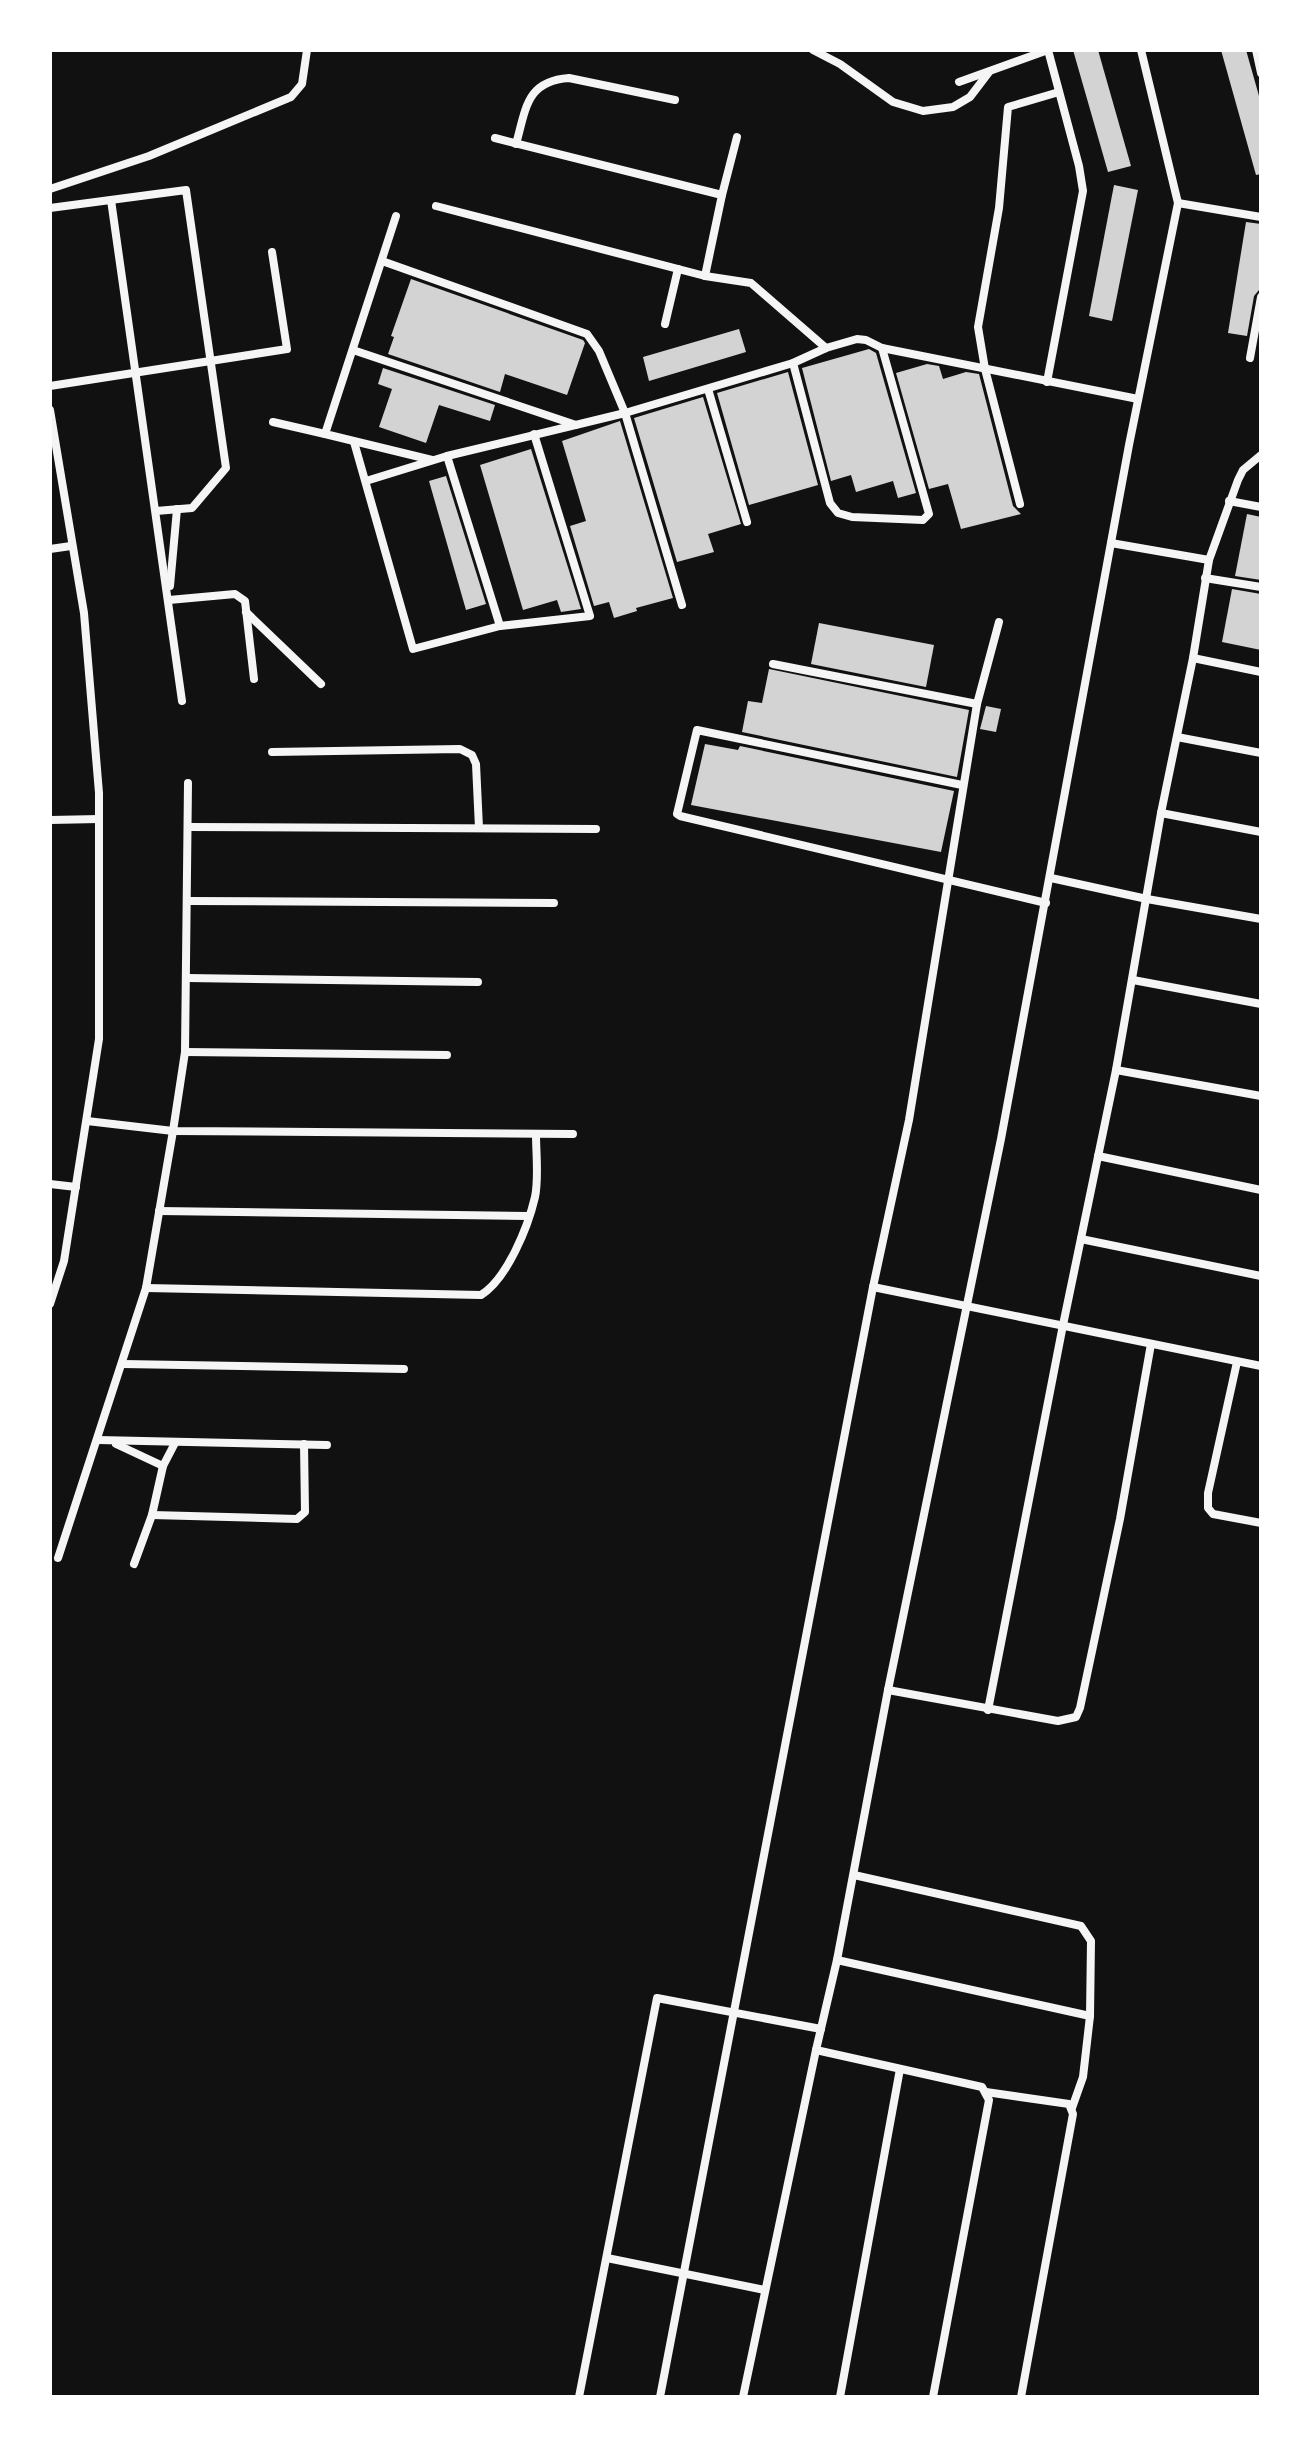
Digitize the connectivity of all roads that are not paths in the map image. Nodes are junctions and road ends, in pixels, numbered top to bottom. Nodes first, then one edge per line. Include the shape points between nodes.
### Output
1 (307, 50) edge
2 (813, 50) edge
3 (1048, 50) edge
4 (1141, 50) edge
5 (1256, 50) edge
6 (989, 72) junction
7 (1261, 73) edge
8 (959, 82) dead end
9 (1059, 92) junction
10 (675, 100) dead end
11 (737, 137) dead end
12 (495, 138) dead end
13 (516, 144) junction
14 (50, 189) edge
15 (722, 195) junction
16 (111, 200) junction
17 (1178, 203) junction
18 (436, 206) dead end
19 (50, 208) edge
20 (396, 216) dead end
21 (1261, 217) edge
22 (272, 252) dead end
23 (382, 261) junction
24 (678, 269) junction
25 (705, 276) junction
26 (1261, 297) edge
27 (665, 324) dead end
28 (826, 348) junction
29 (882, 348) junction
30 (353, 350) junction
31 (1250, 358) dead end
32 (210, 361) junction
33 (793, 363) junction
34 (985, 369) junction
35 (136, 372) junction
36 (1047, 382) junction
37 (50, 386) edge
38 (708, 389) junction
39 (1138, 399) junction
40 (50, 410) edge
41 (625, 413) junction
42 (273, 422) dead end
43 (577, 425) junction
44 (325, 434) junction
45 (534, 434) junction
46 (354, 442) junction
47 (1261, 455) edge
48 (447, 456) junction
49 (433, 460) junction
50 (366, 481) junction
51 (1229, 501) junction
52 (1020, 504) dead end
53 (1261, 507) edge
54 (177, 509) junction
55 (156, 511) junction
56 (747, 522) dead end
57 (1111, 543) junction
58 (71, 546) junction
59 (50, 549) edge
60 (1209, 560) junction
61 (1205, 578) junction
62 (1261, 587) edge
63 (168, 602) junction
64 (682, 605) dead end
65 (246, 612) junction
66 (999, 622) dead end
67 (500, 626) junction
68 (1193, 658) junction
69 (773, 664) dead end
70 (1261, 672) edge
71 (254, 679) dead end
72 (321, 684) dead end
73 (182, 701) dead end
74 (977, 704) junction
75 (1177, 737) junction
76 (272, 752) dead end
77 (1261, 753) edge
78 (188, 783) dead end
79 (962, 785) junction
80 (1161, 813) junction
81 (99, 819) junction
82 (50, 820) edge
83 (188, 827) junction
84 (479, 828) junction
85 (596, 829) dead end
86 (1261, 832) edge
87 (1051, 878) junction
88 (949, 882) junction
89 (1147, 899) junction
90 (188, 901) junction
91 (554, 903) dead end
92 (1046, 903) junction
93 (1261, 919) edge
94 (187, 978) junction
95 (1133, 980) junction
96 (478, 982) dead end
97 (1261, 1004) edge
98 (185, 1052) junction
99 (447, 1055) dead end
100 (1116, 1070) junction
101 (1261, 1096) edge
102 (87, 1121) junction
103 (173, 1131) junction
104 (536, 1134) junction
105 (573, 1134) dead end
106 (1098, 1156) junction
107 (50, 1184) edge
108 (76, 1187) junction
109 (1261, 1190) edge
110 (159, 1211) junction
111 (528, 1216) junction
112 (1081, 1239) junction
113 (1261, 1276) edge
114 (873, 1287) junction
115 (146, 1288) junction
116 (50, 1304) edge
117 (967, 1306) junction
118 (1063, 1325) junction
119 (1151, 1344) junction
120 (1237, 1362) junction
121 (123, 1364) junction
122 (1261, 1366) edge
123 (404, 1369) dead end
124 (98, 1440) junction
125 (114, 1442) junction
126 (175, 1443) junction
127 (304, 1444) junction
128 (327, 1445) dead end
129 (163, 1466) junction
130 (152, 1515) junction
131 (1261, 1523) edge
132 (58, 1558) dead end
133 (134, 1564) dead end
134 (888, 1690) junction
135 (988, 1710) junction
136 (854, 1875) junction
137 (837, 1960) junction
138 (734, 2013) junction
139 (1090, 2016) junction
140 (821, 2029) junction
141 (816, 2050) junction
142 (900, 2069) junction
143 (986, 2092) junction
144 (1072, 2108) junction
145 (607, 2258) junction
146 (683, 2273) junction
147 (765, 2290) junction
148 (579, 2397) edge
149 (660, 2397) edge
150 (743, 2397) edge
151 (840, 2397) edge
152 (933, 2397) edge
153 (1021, 2397) edge

1 - 14 street via 302,84 291,97 149,156
2 - 6 street via 893,102 923,111 953,107 970,97
3 - 6 street
3 - 9 street
4 - 17 street
5 - 7 street
6 - 8 street
9 - 34 street via 1008,107 999,208 978,327
9 - 36 street via 1083,191
10 - 13 street via 557,79 529,98
11 - 15 street
12 - 13 street
13 - 15 street
15 - 25 street
16 - 19 street
16 - 32 street via 186,190
16 - 35 street
17 - 21 street
17 - 39 street
18 - 24 street
20 - 23 street
22 - 32 street via 287,349
23 - 30 street
23 - 41 street via 587,334
24 - 25 street
24 - 27 street
25 - 28 street via 751,283
26 - 31 street
28 - 29 street via 857,339
28 - 33 street
29 - 33 street via 929,514 923,520 838,513 830,503
29 - 34 street
30 - 43 street
30 - 44 street
32 - 35 street
32 - 54 street via 226,468 192,508
33 - 38 street
34 - 36 street
34 - 52 street
35 - 37 street
35 - 55 street
36 - 39 street
38 - 41 street
38 - 56 street
39 - 57 street
40 - 58 street
41 - 43 street
41 - 64 street
42 - 44 street
43 - 45 street
44 - 46 street
45 - 48 street
45 - 67 street via 590,616
46 - 49 street
46 - 50 street
47 - 51 street via 1243,470
48 - 49 street
48 - 67 street
49 - 50 street
50 - 67 street via 413,649
51 - 53 street
51 - 60 street
54 - 55 street
54 - 63 street
55 - 63 street
57 - 60 street
57 - 87 street
58 - 59 street
58 - 81 street via 88,647
60 - 61 street
61 - 62 street
61 - 68 street
63 - 65 street via 235,594 245,601
63 - 73 street
65 - 71 street
65 - 72 street
66 - 74 street
68 - 70 street
68 - 75 street
69 - 74 street
74 - 79 street
75 - 77 street
75 - 80 street
76 - 84 street via 460,749 476,764
78 - 83 street
79 - 88 street
79 - 88 street via 697,730 678,808 680,816
80 - 86 street
80 - 89 street
81 - 82 street
81 - 102 street via 99,1039
83 - 84 street
83 - 90 street
84 - 85 street
87 - 89 street
87 - 92 street
88 - 92 street
88 - 114 street via 909,1120
89 - 93 street
89 - 95 street
90 - 91 street
90 - 94 street
92 - 117 street
94 - 96 street
94 - 98 street
95 - 97 street
95 - 100 street
98 - 99 street
98 - 103 street
100 - 101 street
100 - 106 street
102 - 103 street
102 - 108 street
103 - 104 street
103 - 110 street
104 - 105 street
104 - 111 street via 536,1195
106 - 109 street
106 - 112 street
107 - 108 street
108 - 116 street via 64,1261
110 - 111 street
110 - 115 street
111 - 115 street via 512,1257 481,1295
112 - 113 street
112 - 118 street
114 - 117 street
114 - 138 street
115 - 121 street
117 - 118 street
117 - 134 street
118 - 119 street
118 - 135 street
119 - 120 street
119 - 135 street via 1120,1519 1076,1717 1058,1721
120 - 122 street
120 - 131 street via 1208,1508 1213,1514
121 - 123 street
121 - 124 street
124 - 125 street
124 - 132 street
125 - 126 street
125 - 129 street
126 - 127 street
126 - 129 street
127 - 128 street
127 - 130 street via 305,1512 297,1519
129 - 130 street
130 - 133 street
134 - 135 street
134 - 136 street
136 - 137 street
136 - 139 street via 1081,1926 1091,1941
137 - 139 street
137 - 140 street
138 - 140 street
138 - 145 street via 657,1998
138 - 146 street
139 - 144 street via 1083,2077
140 - 141 street
141 - 142 street
141 - 147 street
142 - 143 street
142 - 151 street
143 - 144 street
143 - 152 street via 989,2100
144 - 153 street
145 - 146 street
145 - 148 street
146 - 147 street
146 - 149 street
147 - 150 street

